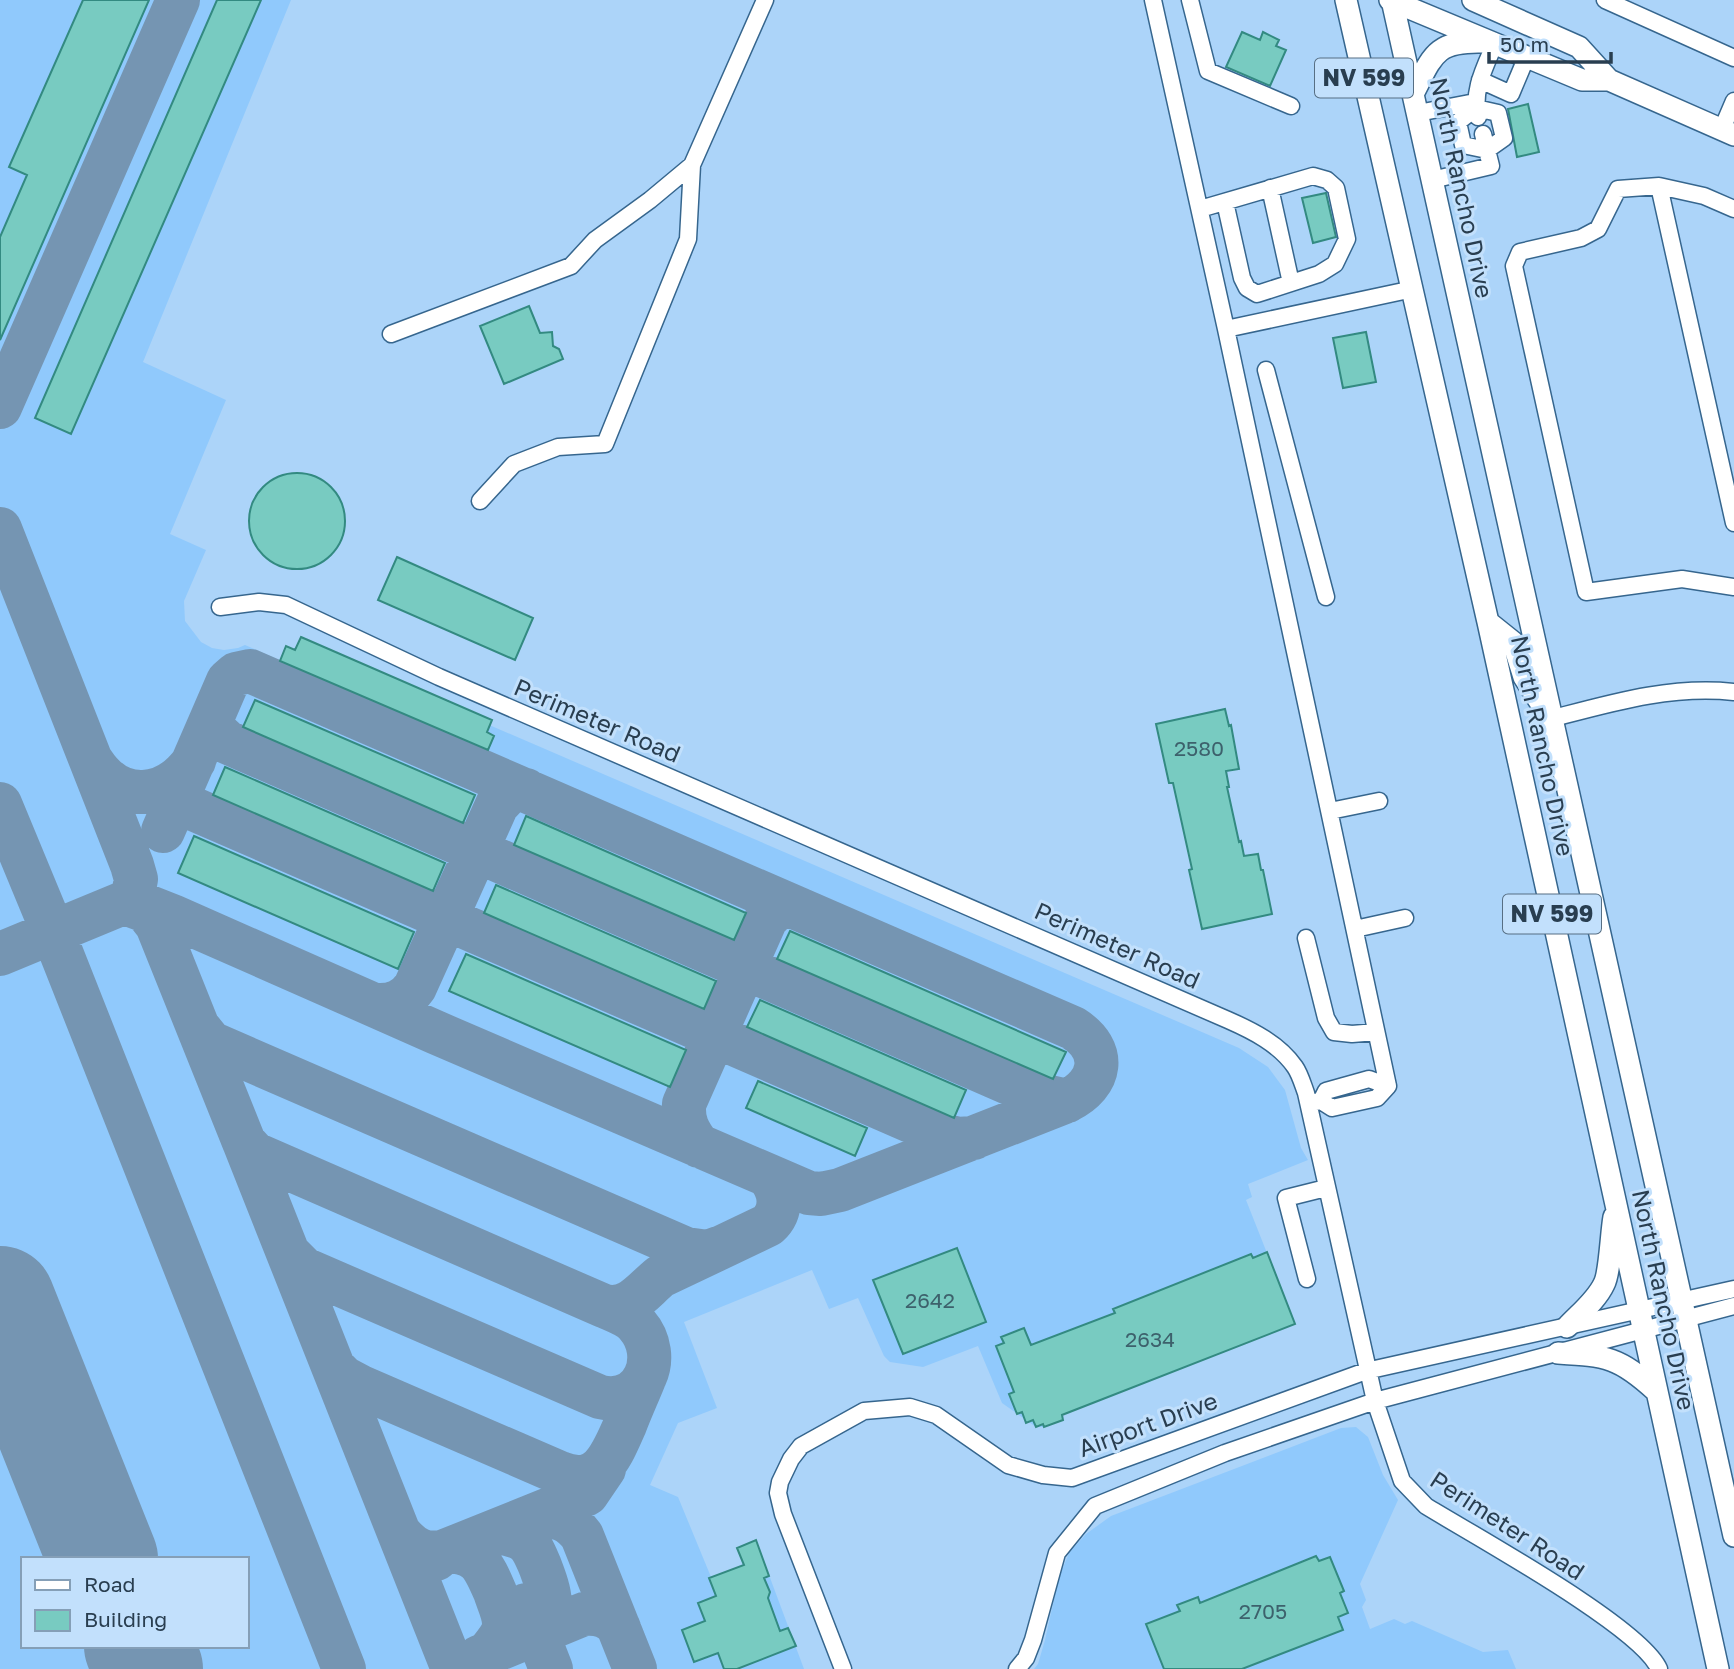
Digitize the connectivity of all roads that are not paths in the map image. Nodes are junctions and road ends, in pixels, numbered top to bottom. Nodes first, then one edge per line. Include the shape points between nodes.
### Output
1 (765, 0) edge
2 (1153, 0) edge
3 (1190, 0) edge
4 (1346, 0) edge
5 (1391, 0) edge
6 (1474, 0) edge
7 (1605, 0) edge
8 (1494, 42) junction
9 (1527, 56) junction
10 (1734, 58) edge
11 (1609, 79) junction
12 (1479, 80) junction
13 (1734, 101) edge
14 (1416, 104) junction
15 (1292, 106) dead end
16 (1476, 109) junction
17 (1728, 132) edge
18 (1485, 142) junction
19 (692, 165) junction
20 (1432, 180) junction
21 (1659, 186) junction
22 (1270, 188) junction
23 (1225, 202) junction
24 (1200, 209) junction
25 (1734, 209) edge
26 (1291, 283) junction
27 (1413, 289) junction
28 (1226, 329) junction
29 (391, 334) dead end
30 (1266, 370) dead end
31 (480, 500) dead end
32 (1734, 523) edge
33 (1734, 587) edge
34 (1325, 597) dead end
35 (220, 607) dead end
36 (1488, 622) junction
37 (1734, 692) edge
38 (1550, 719) junction
39 (1379, 801) dead end
40 (1330, 811) junction
41 (1405, 918) dead end
42 (1355, 929) junction
43 (1306, 938) dead end
44 (1377, 1032) junction
45 (1315, 1102) junction
46 (1326, 1188) junction
47 (1616, 1205) junction
48 (1307, 1279) dead end
49 (1734, 1289) edge
50 (1734, 1306) edge
51 (1685, 1310) junction
52 (1641, 1320) junction
53 (1567, 1327) junction
54 (1558, 1353) junction
55 (1366, 1371) junction
56 (1657, 1391) junction
57 (1374, 1401) junction
58 (1734, 1536) edge
59 (843, 1669) edge
60 (1017, 1669) edge
61 (1660, 1669) edge
62 (1718, 1669) edge

1 - 19 street
2 - 24 street
3 - 15 street via 1208,71
4 - 27 main road, North Rancho Drive / NV 599
5 - 8 main road
5 - 14 main road, North Rancho Drive / NV 599
6 - 11 main road via 1578,47
7 - 10 street
8 - 9 main road
8 - 12 street
8 - 14 main road via 1459,41 1445,46 1431,60
9 - 11 main road via 1582,80
9 - 12 street via 1511,94
11 - 17 main road
12 - 16 street
13 - 17 street
14 - 16 street
14 - 20 main road, North Rancho Drive / NV 599
16 - 18 street via 1498,113 1504,138
16 - 18 street via 1458,122 1463,145
18 - 20 street via 1491,166
19 - 29 street via 595,240 571,266
19 - 31 street via 688,239 605,444 558,447 514,464
20 - 38 main road, North Rancho Drive / NV 599
21 - 25 street via 1704,196
21 - 32 street
21 - 33 street via 1618,189 1598,229 1581,238 1520,252 1514,266 1586,593 1682,579
22 - 23 street
22 - 26 street
22 - 26 street via 1313,177 1336,188 1347,239 1341,254 1319,274
23 - 24 street
23 - 26 street via 1247,288 1257,293
24 - 28 street
27 - 28 street
27 - 36 main road, North Rancho Drive / NV 599
28 - 40 street
30 - 34 street
35 - 45 street, Perimeter Road via 286,606 1246,1028 1271,1043 1296,1068
36 - 38 main road via 1513,642 1524,677
36 - 47 main road, North Rancho Drive / NV 599
37 - 38 street via 1648,695
38 - 51 main road, North Rancho Drive / NV 599
39 - 40 street
40 - 42 street
41 - 42 street
42 - 44 street
43 - 44 street via 1326,1018 1334,1032
44 - 45 street via 1388,1086 1370,1079 1326,1091
45 - 46 street, Perimeter Road
46 - 48 street via 1286,1198
46 - 55 street, Perimeter Road
47 - 52 main road, North Rancho Drive / NV 599
47 - 53 main road via 1605,1283
49 - 51 street
50 - 51 street
51 - 52 street
51 - 58 main road, North Rancho Drive / NV 599
52 - 53 street, Airport Drive
52 - 54 street
52 - 56 main road, North Rancho Drive / NV 599
53 - 55 street, Airport Drive
54 - 56 main road via 1620,1362
54 - 57 street
55 - 57 street, Perimeter Road
55 - 59 street, Airport Drive via 1072,1478 1008,1465 936,1415 910,1407 864,1410 801,1446 785,1470 778,1493
56 - 62 main road, North Rancho Drive / NV 599
57 - 60 street via 1225,1453 1095,1506 1057,1553 1033,1640
57 - 61 street, Perimeter Road via 1402,1480 1426,1506 1618,1626

